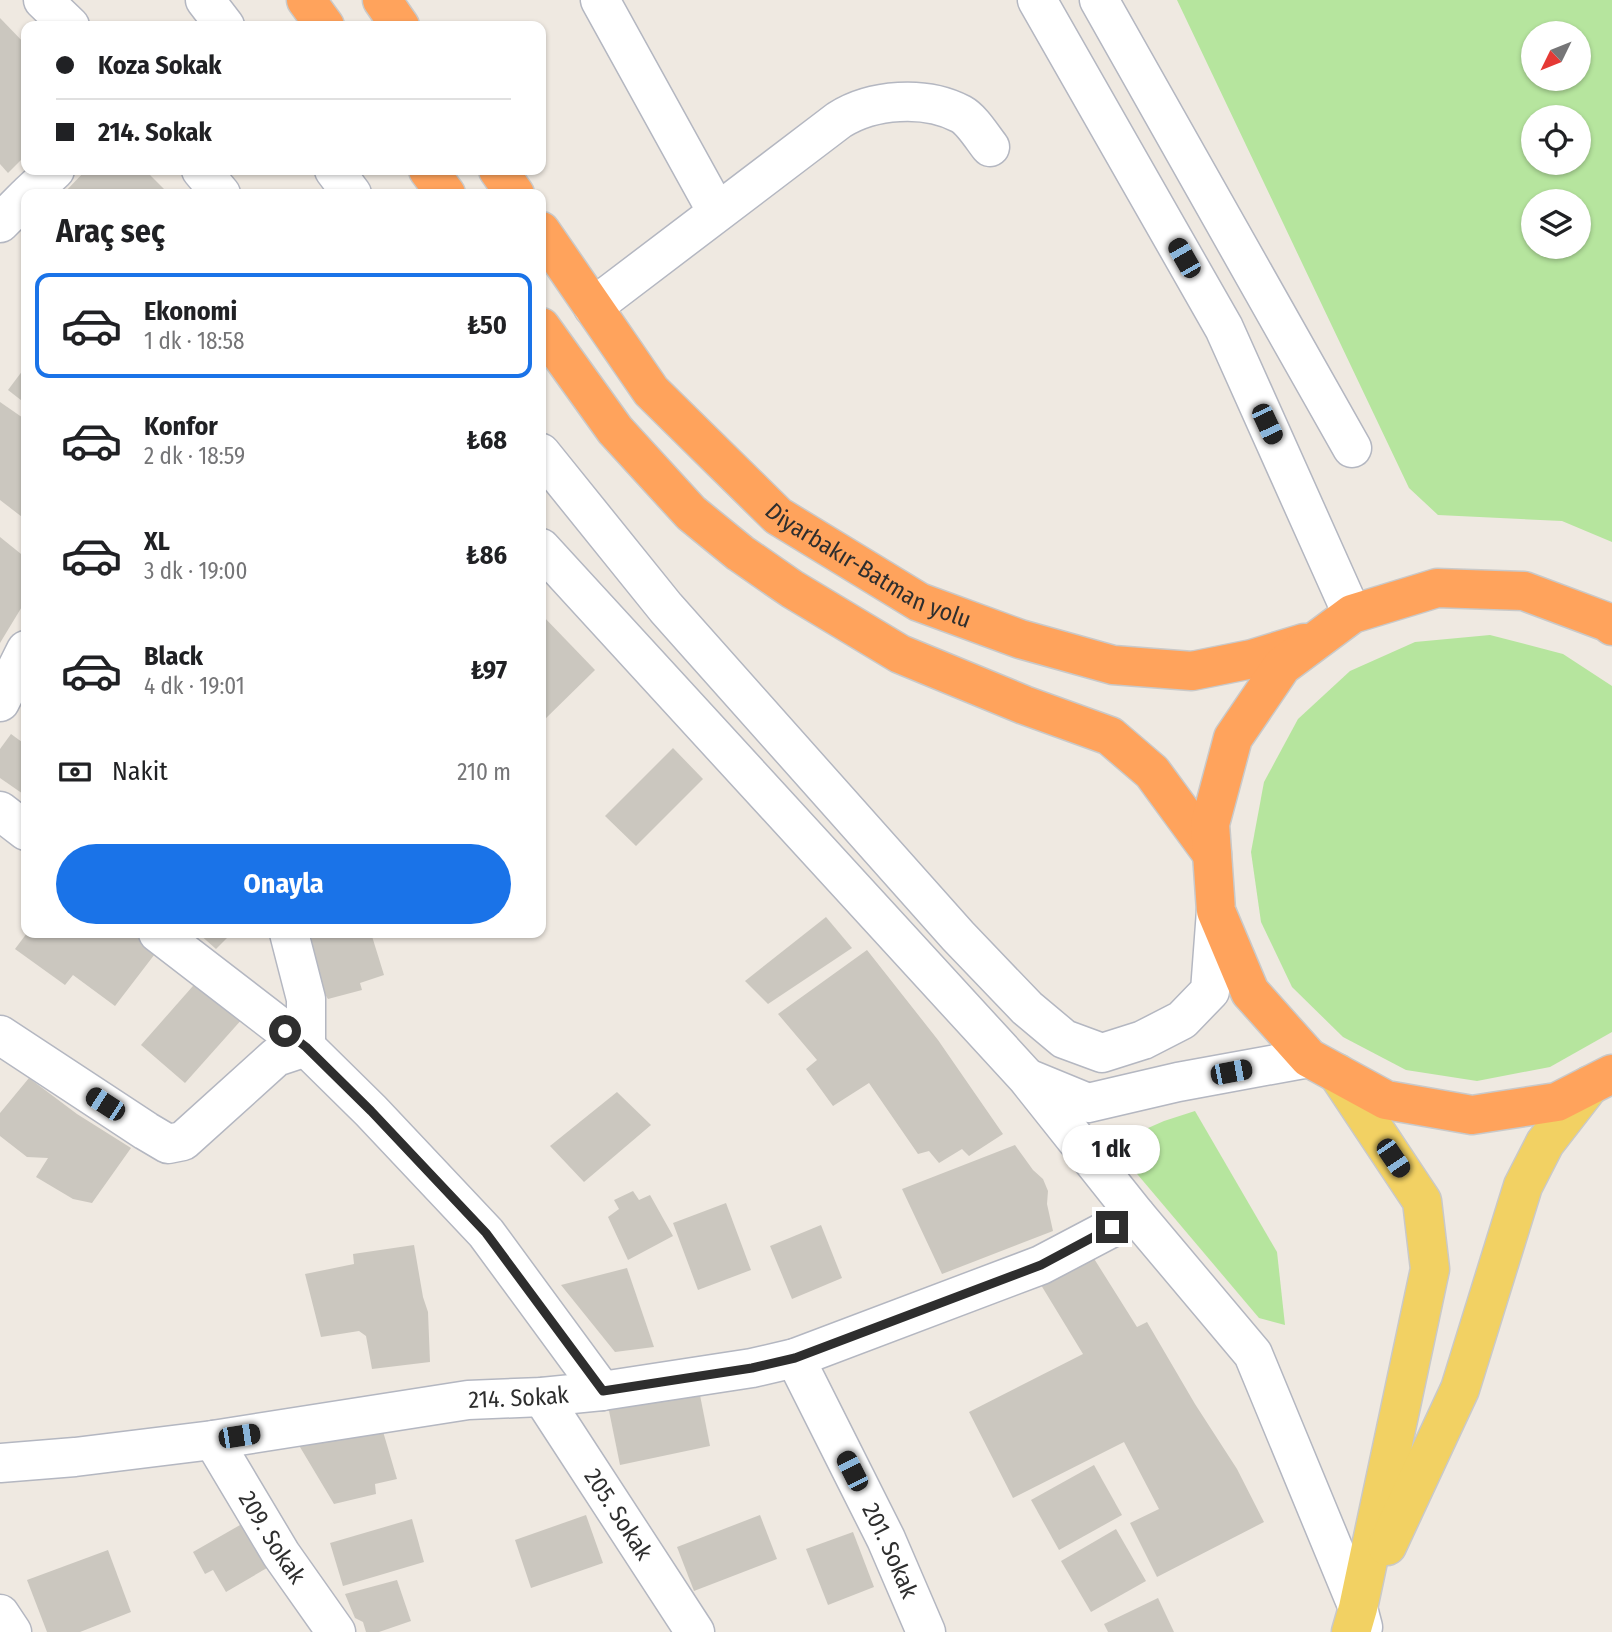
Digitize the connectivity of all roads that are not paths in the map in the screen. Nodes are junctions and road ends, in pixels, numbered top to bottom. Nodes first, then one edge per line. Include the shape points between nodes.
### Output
1 (43, 0) edge
2 (205, 0) edge
3 (306, 0) edge
4 (382, 0) edge
5 (600, 0) edge
6 (1037, 0) edge
7 (1099, 0) edge
8 (65, 21) edge
9 (221, 21) edge
10 (321, 21) edge
11 (397, 21) edge
12 (990, 147) dead end
13 (50, 175) edge
14 (205, 175) edge
15 (35, 189) edge
16 (217, 189) edge
17 (21, 203) edge
18 (717, 212) junction
19 (0, 223) edge
20 (546, 238) edge
21 (593, 307) junction
22 (546, 334) edge
23 (1352, 448) dead end
24 (546, 459) edge
25 (546, 553) edge
26 (1352, 614) junction
27 (1612, 626) edge
28 (1320, 638) junction
29 (21, 660) edge
30 (0, 702) edge
31 (0, 811) edge
32 (21, 827) edge
33 (1212, 853) junction
34 (1216, 911) junction
35 (164, 938) edge
36 (290, 938) edge
37 (0, 1035) edge
38 (306, 1047) junction
39 (1323, 1066) junction
40 (1027, 1078) junction
41 (1601, 1079) edge
42 (1136, 1214) junction
43 (795, 1358) junction
44 (603, 1391) junction
45 (542, 1397) junction
46 (213, 1440) junction
47 (0, 1464) edge
48 (0, 1614) edge
49 (1358, 1624) edge
50 (12, 1632) edge
51 (336, 1632) edge
52 (695, 1632) edge
53 (926, 1632) edge

1 - 8 street
2 - 9 street
3 - 10 highway
4 - 11 highway
5 - 18 street
6 - 26 street via 1224,328
7 - 23 street
12 - 18 street via 963,114 938,106 908,101 856,109
13 - 15 street
14 - 16 street
17 - 19 street
18 - 21 street
20 - 21 highway, Diyarbakır-Batman yolu
21 - 28 highway, Diyarbakır-Batman yolu via 651,391 778,516 919,602 1020,639 1113,665 1192,671
22 - 33 highway via 615,430 691,513 740,553 900,654 1110,736 1152,772
24 - 34 street via 666,608 940,916 1027,1008 1064,1039 1102,1053 1143,1040 1182,1020 1210,991
25 - 40 street
26 - 27 highway via 1437,588 1524,590
26 - 28 highway
28 - 33 highway via 1282,666 1233,738 1210,824
29 - 30 street
31 - 32 street
33 - 34 highway
34 - 39 highway via 1250,992
35 - 38 street
36 - 38 street via 306,999
37 - 38 street via 168,1144 183,1141 276,1057
38 - 44 street via 486,1233
39 - 40 street via 1178,1082 1088,1103
39 - 41 highway via 1386,1100 1472,1115 1557,1102
39 - 49 main road via 1422,1201 1430,1269
40 - 42 street
41 - 49 main road via 1545,1143 1523,1186 1460,1389
42 - 43 street, 214. Sokak via 1041,1265
42 - 49 street via 1253,1354
43 - 44 street, 214. Sokak
43 - 53 street, 201. Sokak via 886,1539
44 - 45 street, 214. Sokak
45 - 46 street, 214. Sokak via 468,1400
45 - 52 street, 205. Sokak
46 - 47 street, 214. Sokak
46 - 51 street, 209. Sokak via 281,1554
48 - 50 street

